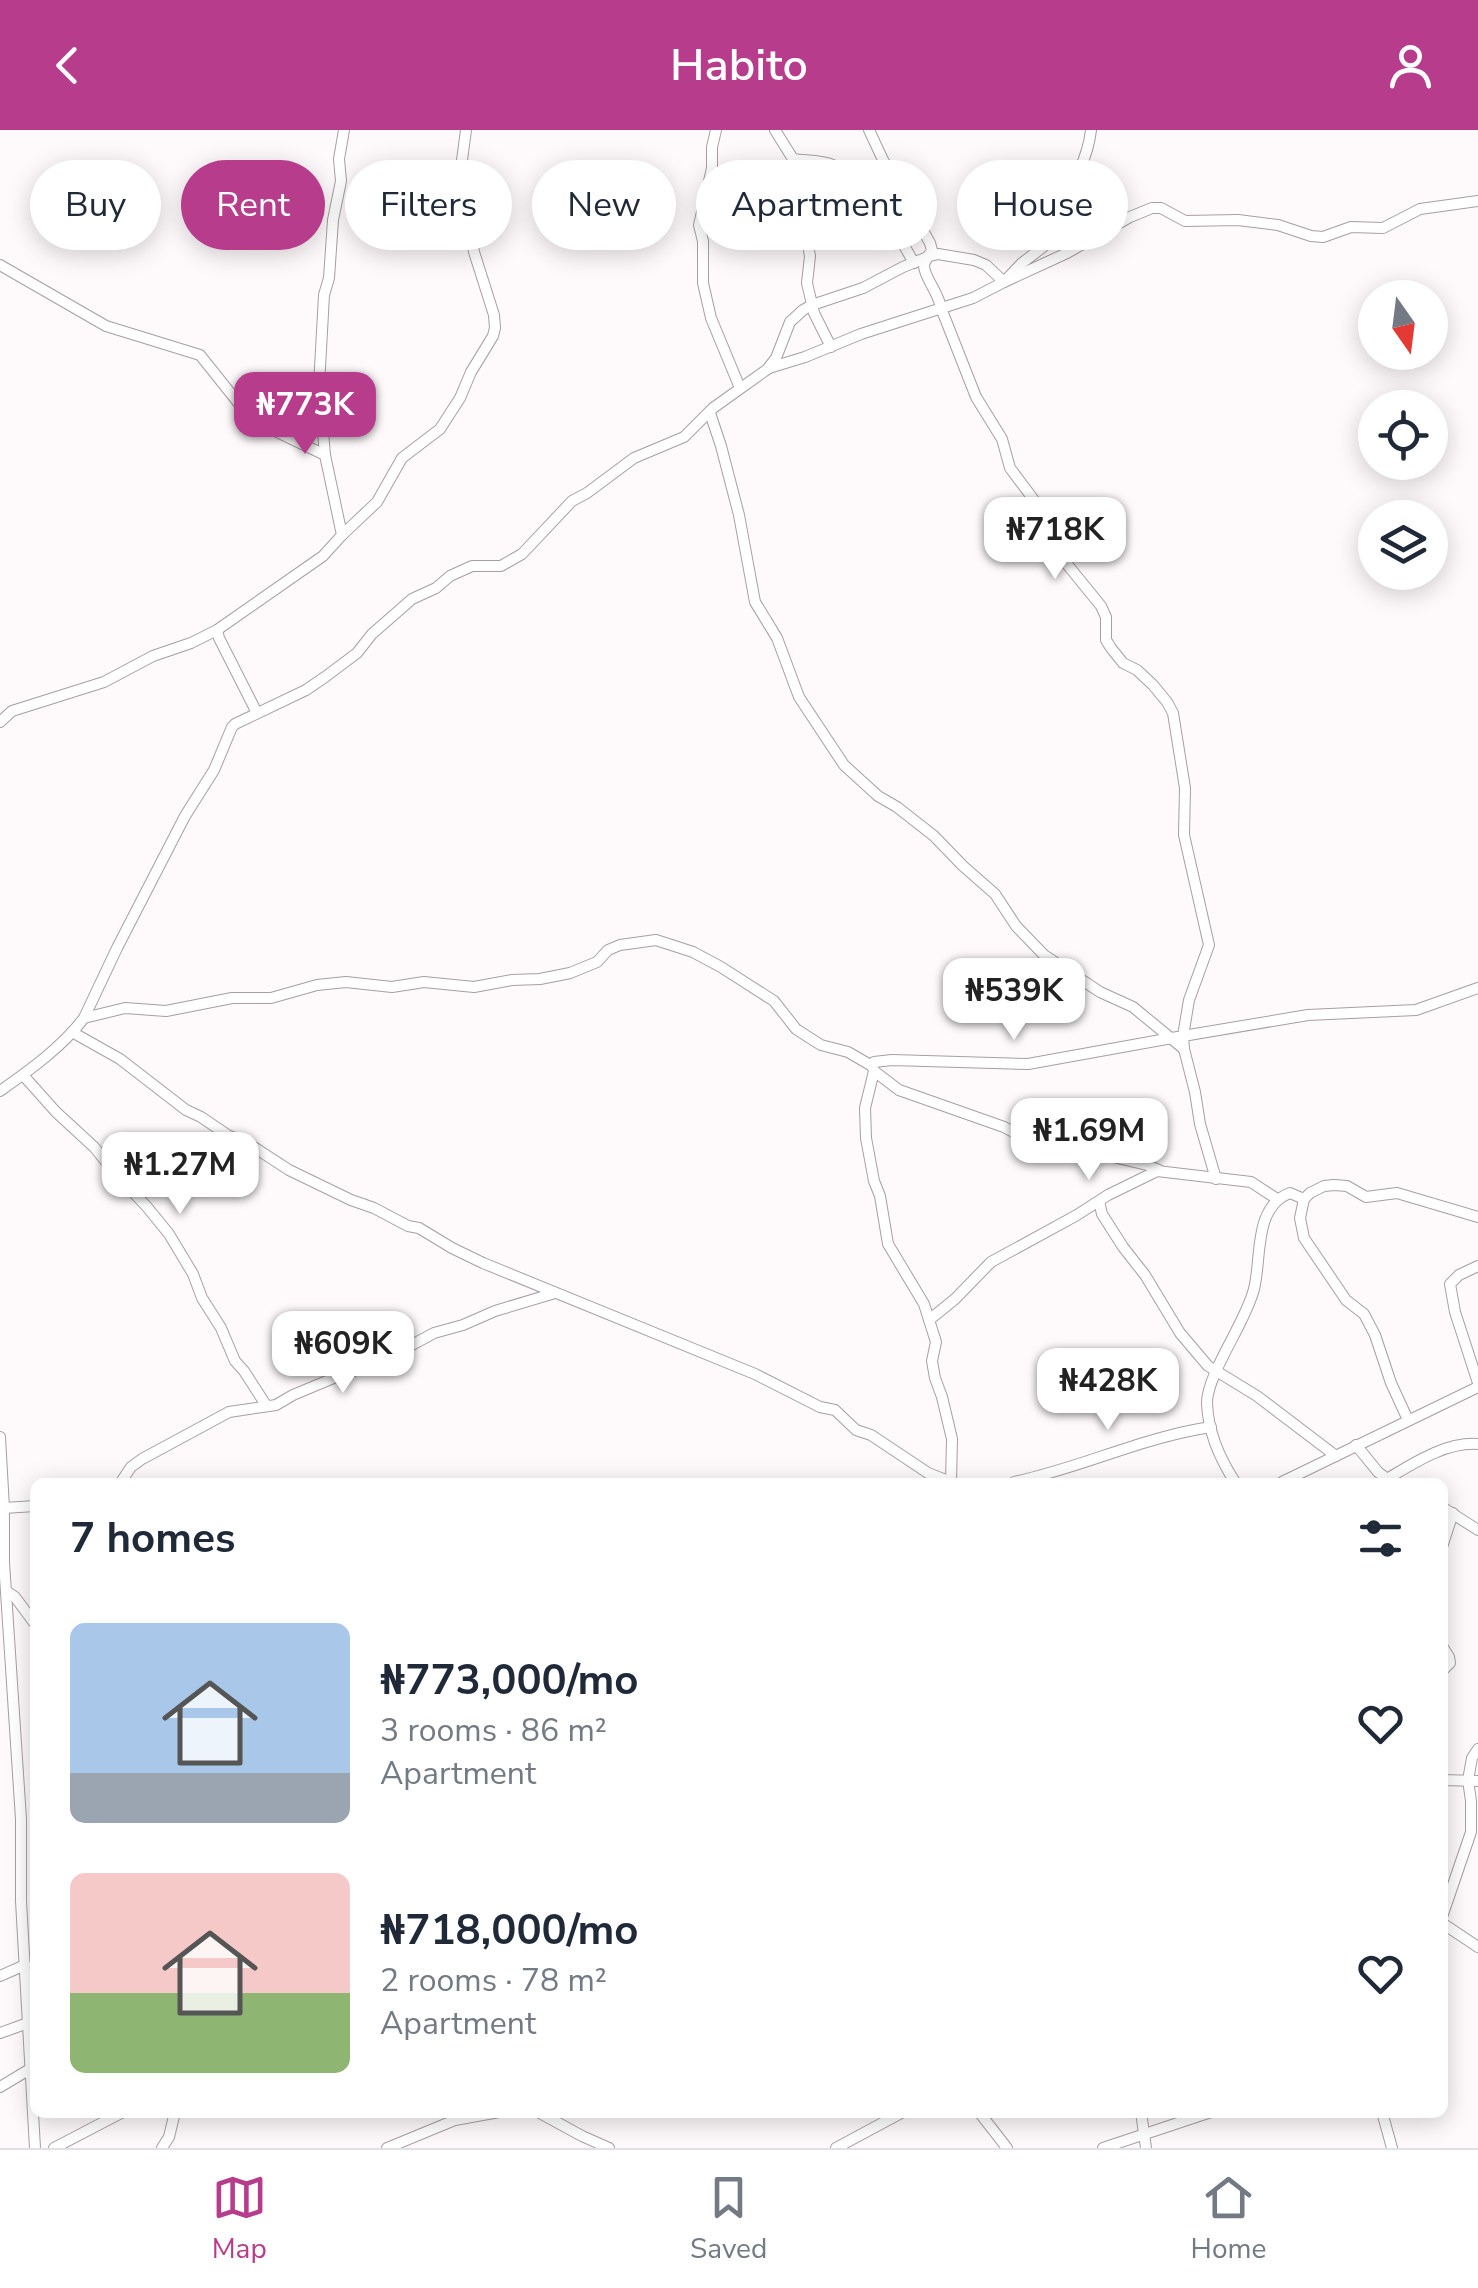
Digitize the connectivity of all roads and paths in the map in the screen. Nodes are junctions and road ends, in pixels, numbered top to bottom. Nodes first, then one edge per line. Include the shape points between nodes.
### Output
1 (344, 130) edge
2 (466, 130) edge
3 (716, 130) edge
4 (775, 130) edge
5 (869, 130) edge
6 (1092, 130) edge
7 (793, 159) junction
8 (1478, 200) edge
9 (929, 257) junction
10 (914, 263) junction
11 (0, 265) edge
12 (1004, 282) junction
13 (812, 304) junction
14 (940, 308) junction
15 (830, 347) junction
16 (769, 368) junction
17 (740, 388) junction
18 (710, 413) junction
19 (325, 454) junction
20 (342, 535) junction
21 (217, 630) junction
22 (257, 713) junction
23 (0, 722) edge
24 (1478, 988) edge
25 (84, 1018) junction
26 (72, 1032) junction
27 (1178, 1037) junction
28 (873, 1068) junction
29 (23, 1074) junction
30 (0, 1091) edge
31 (1160, 1170) junction
32 (1216, 1178) junction
33 (1276, 1199) junction
34 (1304, 1200) junction
35 (1094, 1204) junction
36 (1478, 1217) edge
37 (1478, 1266) edge
38 (554, 1293) junction
39 (929, 1320) junction
40 (1217, 1371) junction
41 (1478, 1385) edge
42 (266, 1405) junction
43 (1408, 1420) junction
44 (1211, 1426) junction
45 (0, 1437) edge
46 (1478, 1444) edge
47 (1356, 1445) junction
48 (1336, 1456) junction
49 (123, 1478) edge
50 (940, 1478) edge
51 (951, 1478) edge
52 (1035, 1478) edge
53 (1233, 1478) edge
54 (1290, 1478) edge
55 (1386, 1478) edge
56 (1394, 1478) edge
57 (30, 1506) edge
58 (4, 1508) junction
59 (1448, 1510) edge
60 (2, 1522) edge
61 (1478, 1530) edge
62 (6, 1591) junction
63 (30, 1618) edge
64 (1478, 1749) edge
65 (1448, 1780) edge
66 (1473, 1781) edge
67 (30, 1817) edge
68 (21, 1820) junction
69 (1478, 1837) edge
70 (1467, 1845) junction
71 (21, 1900) junction
72 (1448, 1902) edge
73 (30, 1903) edge
74 (1448, 1924) edge
75 (1478, 1947) edge
76 (25, 1965) junction
77 (0, 1976) edge
78 (28, 2022) junction
79 (0, 2034) edge
80 (30, 2070) joint
81 (0, 2086) edge
82 (34, 2118) edge
83 (112, 2118) edge
84 (174, 2118) edge
85 (467, 2118) edge
86 (549, 2118) edge
87 (892, 2118) edge
88 (985, 2118) edge
89 (1198, 2118) edge
90 (1384, 2118) edge
91 (1390, 2118) edge
92 (1388, 2128) junction
93 (1146, 2142) edge
94 (33, 2148) edge
95 (54, 2148) edge
96 (162, 2148) edge
97 (388, 2148) edge
98 (609, 2148) edge
99 (836, 2148) edge
100 (1008, 2148) edge
101 (1103, 2148) edge
102 (1392, 2148) edge

1 - 19 street via 318,386
2 - 20 street via 459,199 494,315 493,336 440,428 402,458 377,502
3 - 17 street via 699,224 703,283
4 - 7 street
5 - 9 street via 926,234
6 - 12 street via 1066,194 1036,225 1043,246
7 - 10 street via 834,165 858,179
7 - 13 street
8 - 12 street via 1323,237 1238,220 1185,221 1152,208
9 - 10 street
9 - 12 street via 974,260
9 - 14 street via 924,267
10 - 13 street
11 - 19 street via 106,326 200,355 252,420
12 - 14 street
13 - 15 street
13 - 16 street via 790,322
14 - 15 street
14 - 27 street via 1010,468 1066,564 1101,606 1106,640 1173,714 1186,788 1184,835 1209,945
15 - 16 street
16 - 17 street
17 - 18 street
18 - 22 street via 684,437 634,458 572,501 522,554 500,566 472,566 420,594 325,678
18 - 27 street via 755,602 799,697 844,765 995,894 1044,955
19 - 20 street
20 - 21 street via 324,556
21 - 22 street
21 - 23 street via 104,682 12,711
22 - 25 street via 232,727
24 - 27 street via 1416,1010 1308,1015
25 - 26 street
25 - 28 street via 125,1008 166,1011 271,998 346,982 474,986 540,979 597,962 620,945 656,940 721,967 774,1001 796,1029
26 - 29 street
26 - 38 street via 289,1170
27 - 28 street via 1028,1064 892,1060 874,1062
27 - 32 street
28 - 31 street via 899,1090 1030,1142
28 - 39 street via 865,1122 885,1234
29 - 30 street
29 - 42 street via 168,1234 235,1361
31 - 32 street
31 - 35 street
32 - 33 street via 1250,1182
33 - 34 street via 1290,1193
33 - 40 street via 1266,1218 1255,1287
34 - 36 street via 1324,1186 1347,1186 1366,1197 1397,1193
34 - 43 street via 1304,1238 1346,1300 1364,1314
35 - 39 street via 991,1262
35 - 40 street via 1180,1333
37 - 41 street via 1450,1284
38 - 42 street via 434,1332 372,1365
38 - 50 street via 835,1410 856,1430
39 - 51 street via 936,1342 934,1378 952,1439
40 - 44 street via 1207,1398
40 - 48 street
41 - 43 street
42 - 49 street via 204,1424 142,1458
43 - 47 street
44 - 52 street
44 - 53 street
45 - 58 street
46 - 56 street via 1421,1458
47 - 48 street
47 - 55 street
48 - 54 street
57 - 58 street
58 - 60 street
59 - 61 street
60 - 62 street
62 - 63 street
62 - 68 street
64 - 66 street
65 - 66 street
66 - 70 street
67 - 68 street
68 - 71 street
69 - 70 street
70 - 72 street
71 - 73 street
71 - 76 street
74 - 75 street
76 - 77 street
76 - 78 street
78 - 79 street
78 - 80 street
80 - 81 street
82 - 94 street
83 - 95 street
84 - 96 street
85 - 97 street
86 - 98 street
87 - 99 street
88 - 100 street
89 - 93 street
90 - 92 street
91 - 92 street
92 - 102 street
93 - 101 street

